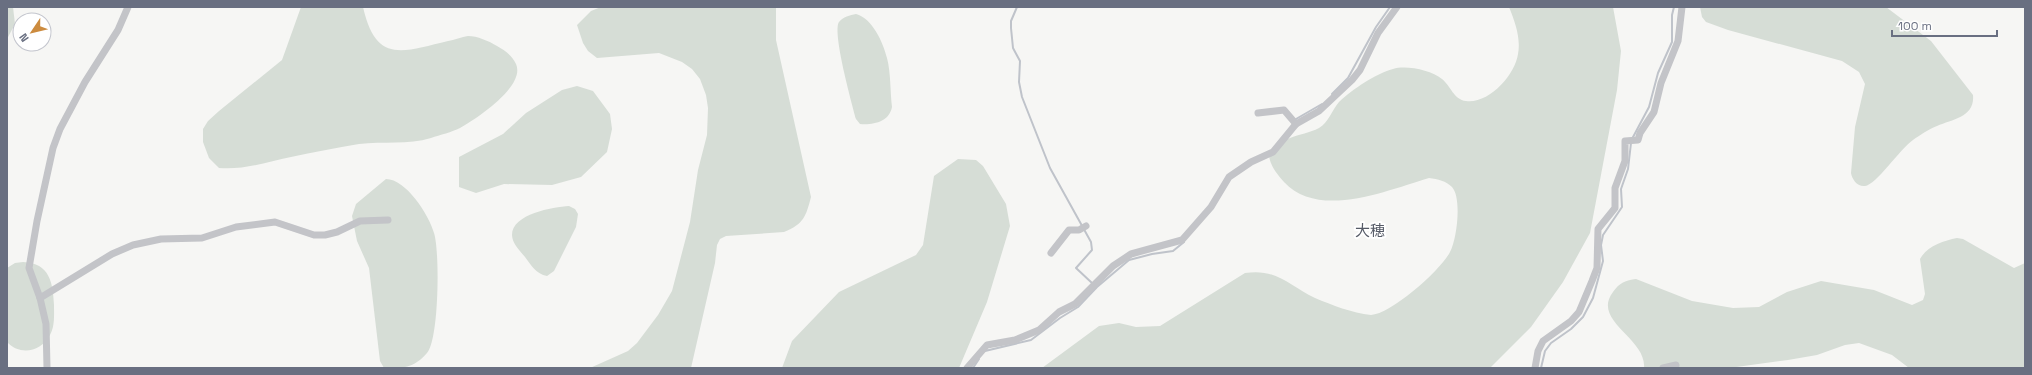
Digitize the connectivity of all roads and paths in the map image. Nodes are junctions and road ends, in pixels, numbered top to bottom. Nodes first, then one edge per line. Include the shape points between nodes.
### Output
1 (128, 7) edge
2 (1397, 7) edge
3 (1682, 7) edge
4 (1258, 113) dead end
5 (1296, 124) junction
6 (388, 220) dead end
7 (1086, 226) dead end
8 (1051, 253) dead end
9 (40, 298) junction
10 (1676, 365) dead end
11 (47, 368) edge
12 (967, 368) edge
13 (1535, 368) edge
14 (1663, 368) edge

1 - 9 street via 118,30 85,82 53,148 29,268
2 - 5 street via 1378,33 1356,76 1319,111
3 - 13 street via 1678,21 1678,41 1661,83 1654,112 1638,140 1625,141 1625,161 1615,188 1615,208 1598,229 1597,268 1592,281 1579,312 1543,341
4 - 5 street via 1284,110
5 - 12 street via 1273,152 1250,162 1229,177 1210,207 1182,240 1130,254 1113,266 1075,304 1059,312 1039,330 1015,340 987,345
6 - 9 street via 360,221 325,235 314,235 275,222 236,227 202,238 161,239 133,245 112,254
7 - 8 street via 1079,230 1069,230
9 - 11 street via 46,324
10 - 14 street

